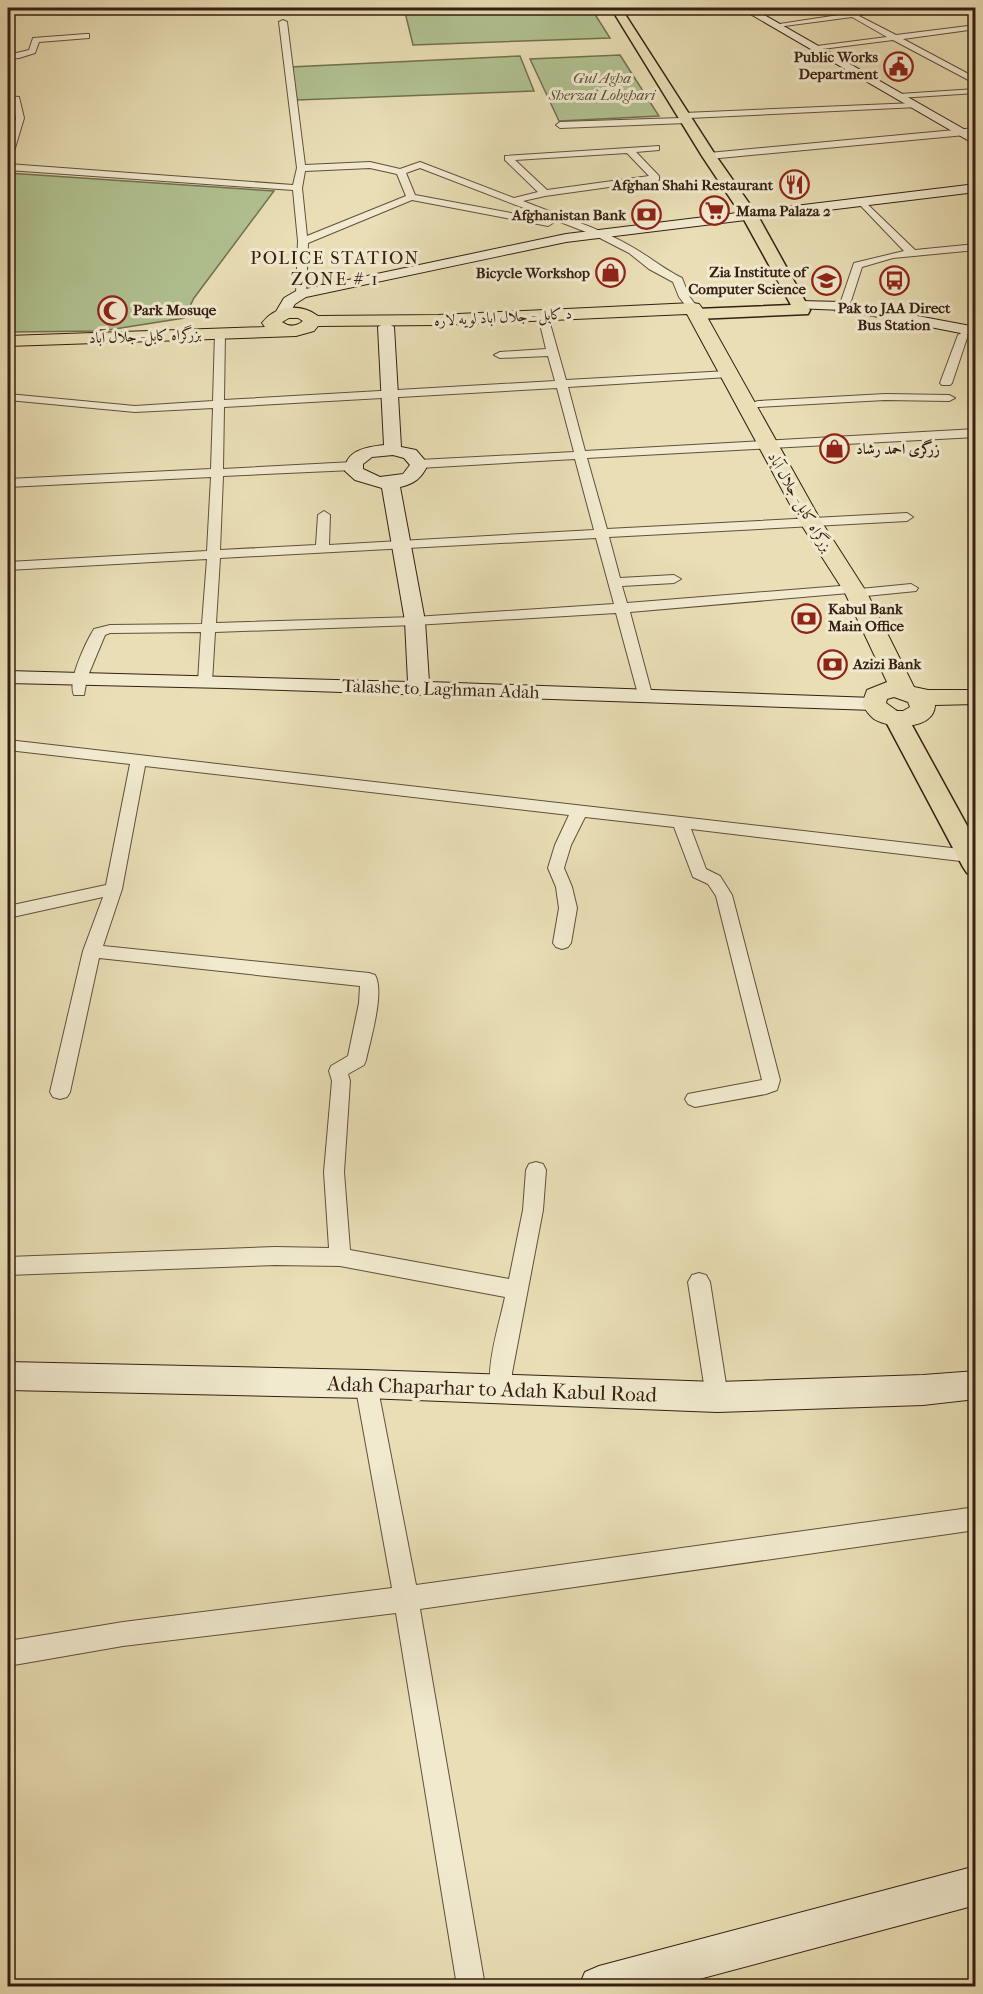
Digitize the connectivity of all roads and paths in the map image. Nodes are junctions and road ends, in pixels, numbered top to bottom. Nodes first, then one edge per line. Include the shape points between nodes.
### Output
1 (616, 8) edge
2 (745, 8) edge
3 (840, 8) edge
4 (874, 8) edge
5 (804, 11) dead end
6 (854, 15) junction
7 (819, 19) junction
8 (283, 22) dead end
9 (777, 25) junction
10 (975, 27) edge
11 (961, 28) junction
12 (975, 34) edge
13 (86, 36) dead end
14 (893, 37) junction
15 (817, 48) junction
16 (8, 57) edge
17 (975, 82) edge
18 (975, 91) edge
19 (899, 96) junction
20 (8, 98) edge
21 (915, 105) junction
22 (685, 118) junction
23 (560, 125) dead end
24 (975, 131) edge
25 (962, 133) junction
26 (975, 141) edge
27 (656, 148) dead end
28 (628, 149) junction
29 (708, 156) junction
30 (8, 158) edge
31 (8, 167) edge
32 (301, 168) junction
33 (400, 171) junction
34 (297, 188) junction
35 (975, 188) edge
36 (545, 193) junction
37 (411, 197) junction
38 (512, 201) junction
39 (862, 202) junction
40 (750, 216) junction
41 (597, 233) junction
42 (303, 241) junction
43 (975, 247) edge
44 (912, 253) junction
45 (316, 291) junction
46 (301, 294) junction
47 (688, 308) junction
48 (800, 308) junction
49 (842, 308) junction
50 (310, 318) junction
51 (544, 320) junction
52 (283, 325) junction
53 (386, 327) junction
54 (220, 333) junction
55 (971, 334) edge
56 (8, 335) edge
57 (8, 341) edge
58 (552, 352) junction
59 (500, 356) dead end
60 (722, 374) junction
61 (946, 383) dead end
62 (561, 384) junction
63 (390, 394) junction
64 (8, 397) edge
65 (949, 398) dead end
66 (220, 403) junction
67 (746, 407) junction
68 (975, 433) edge
69 (760, 446) junction
70 (393, 450) junction
71 (581, 456) junction
72 (419, 464) junction
73 (353, 466) junction
74 (217, 473) junction
75 (390, 482) junction
76 (8, 483) edge
77 (324, 515) dead end
78 (907, 517) dead end
79 (804, 521) junction
80 (602, 534) junction
81 (401, 546) junction
82 (322, 550) junction
83 (213, 554) junction
84 (8, 566) edge
85 (674, 579) dead end
86 (615, 582) junction
87 (911, 588) dead end
88 (850, 590) junction
89 (622, 608) junction
90 (415, 621) junction
91 (207, 627) junction
92 (8, 677) edge
93 (205, 682) junction
94 (80, 685) junction
95 (418, 687) junction
96 (975, 697) edge
97 (646, 698) junction
98 (900, 698) junction
99 (975, 710) edge
100 (896, 718) joint
101 (8, 746) edge
102 (138, 762) junction
103 (579, 812) junction
104 (681, 824) junction
105 (972, 862) edge
106 (114, 889) junction
107 (8, 912) edge
108 (562, 944) dead end
109 (92, 951) junction
110 (60, 1092) dead end
111 (695, 1099) dead end
112 (536, 1170) dead end
113 (340, 1257) junction
114 (8, 1266) edge
115 (699, 1282) dead end
116 (516, 1290) junction
117 (8, 1376) edge
118 (366, 1384) junction
119 (975, 1385) edge
120 (501, 1389) junction
121 (717, 1396) junction
122 (975, 1518) edge
123 (406, 1599) junction
124 (8, 1654) edge
125 (975, 1885) edge
126 (471, 1986) edge
127 (599, 1986) edge

1 - 22 main road
2 - 9 main road
3 - 6 street
4 - 6 street
5 - 7 street
6 - 7 street
6 - 14 street
7 - 9 street
8 - 32 street
9 - 15 main road
10 - 11 street
11 - 12 street
11 - 14 street
13 - 16 street via 36,40 32,51
14 - 15 street
14 - 17 street
15 - 19 main road
18 - 19 street
19 - 21 main road
20 - 30 street via 16,99 20,118
21 - 22 street
21 - 25 main road
22 - 23 street
22 - 29 main road
24 - 25 street
25 - 26 main road
25 - 29 street
27 - 28 street
28 - 36 street via 656,178
28 - 36 street via 508,158
29 - 40 main road
31 - 34 street
32 - 33 street via 370,165
32 - 34 street
33 - 37 street
33 - 38 street via 420,165
34 - 42 street
35 - 39 main road
36 - 38 street
37 - 41 street
37 - 42 street
38 - 41 street
39 - 40 main road
39 - 44 street
40 - 41 main road
40 - 48 main road
41 - 45 main road
41 - 47 street via 678,280
42 - 46 street
43 - 44 street
44 - 49 street via 858,265
45 - 46 main road
45 - 50 main road via 309,300
46 - 52 main road via 283,308
47 - 48 main road
47 - 50 highway, د کابل - جلال اباد لویه لاره via 417,321
47 - 51 highway, بزرگراه کابل- جلال آباد
47 - 60 highway, بزرگراه کابل- جلال آباد
48 - 49 main road
49 - 55 main road
50 - 52 highway via 308,327
51 - 53 highway, بزرگراه کابل- جلال آباد
51 - 58 street
52 - 53 highway, بزرگراه کابل- جلال آباد
52 - 54 highway, بزرگراه کابل- جلال آباد
52 - 56 highway, بزرگراه کابل- جلال آباد
53 - 63 main road
54 - 57 highway, بزرگراه کابل- جلال آباد
54 - 66 street
55 - 61 street
58 - 59 street
58 - 62 street
60 - 62 street
60 - 67 highway, بزرگراه کابل- جلال آباد
60 - 69 highway, بزرگراه کابل- جلال آباد
62 - 63 street
62 - 71 street
63 - 66 street
63 - 70 main road
64 - 66 street via 135,409
65 - 67 street via 874,397
66 - 74 street
67 - 69 highway, بزرگراه کابل- جلال آباد
68 - 69 street
69 - 71 street
69 - 79 highway, بزرگراه کابل- جلال آباد
70 - 72 main road via 410,454
70 - 73 main road via 364,454
71 - 72 street
71 - 80 street
72 - 75 main road via 412,476
73 - 74 street
73 - 75 main road via 368,480
74 - 76 street
74 - 83 street
75 - 81 main road
77 - 82 street
78 - 79 street
79 - 80 street
79 - 88 highway, بزرگراه کابل- جلال آباد
80 - 81 street
80 - 86 street
81 - 82 street
81 - 90 main road
82 - 83 street
83 - 84 street
83 - 91 street
85 - 86 street
86 - 89 street
87 - 88 street
88 - 89 street
88 - 98 highway, بزرگراه کابل- جلال آباد
89 - 90 street
89 - 97 street
90 - 91 street
90 - 95 main road
91 - 93 street
91 - 94 street via 99,632
92 - 94 main road, Talashe to Laghman Adah
93 - 94 main road, Talashe to Laghman Adah
93 - 95 main road, Talashe to Laghman Adah
95 - 97 main road, Talashe to Laghman Adah
96 - 98 highway
97 - 98 main road, Talashe to Laghman Adah
98 - 99 highway
98 - 100 highway via 911,717
100 - 105 main road
101 - 102 street
102 - 103 street
102 - 106 street
103 - 104 street
103 - 108 street via 556,868 568,908
104 - 105 street
104 - 111 street via 699,873 714,880 724,895 771,1080 766,1088
106 - 107 street
106 - 109 street
109 - 110 street
109 - 113 street via 369,980 357,1060 338,1071 341,1081 334,1172
112 - 116 street
113 - 114 street
113 - 116 street
115 - 121 street
116 - 120 street
117 - 118 main road, Adah Chaparhar to Adah Kabul Road
118 - 120 main road, Adah Chaparhar to Adah Kabul Road
118 - 123 street
119 - 121 main road, Adah Chaparhar to Adah Kabul Road
120 - 121 main road, Adah Chaparhar to Adah Kabul Road
122 - 123 street
123 - 124 street via 123,1634
123 - 126 street
125 - 127 main road

